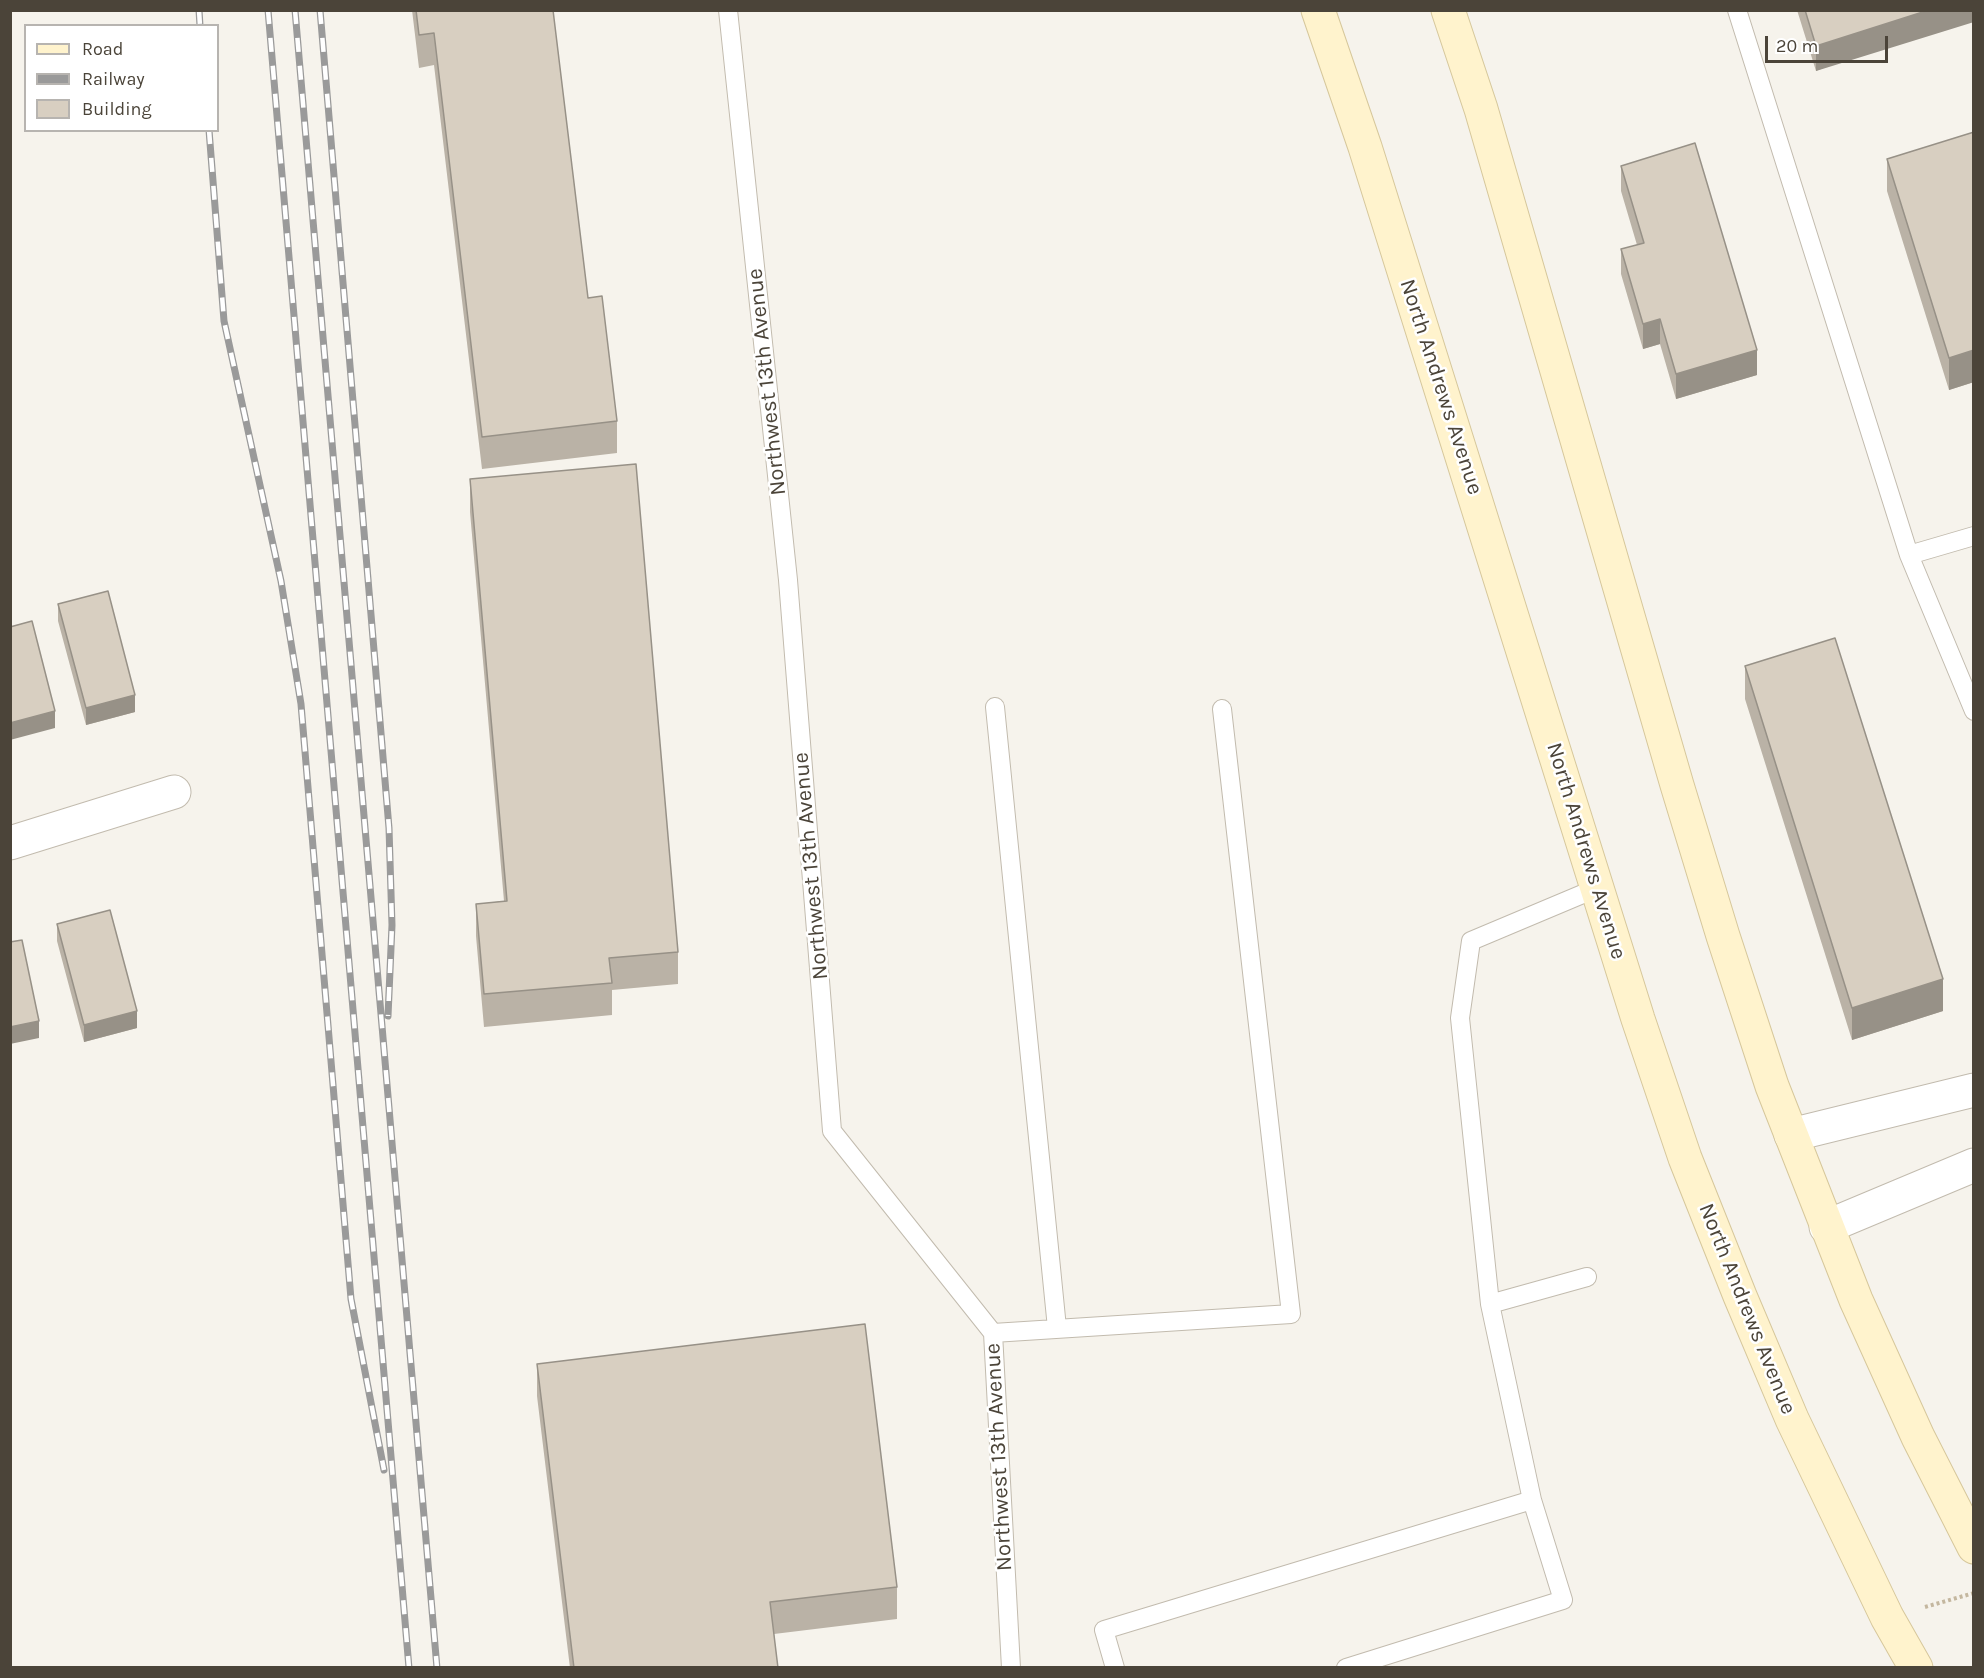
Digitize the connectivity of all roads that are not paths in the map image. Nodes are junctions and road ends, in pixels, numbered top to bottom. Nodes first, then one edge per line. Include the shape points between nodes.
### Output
1 (728, 10) edge
2 (1318, 10) edge
3 (1448, 10) edge
4 (1737, 10) edge
5 (1974, 536) edge
6 (1909, 555) junction
7 (995, 707) dead end
8 (1222, 709) dead end
9 (1974, 711) edge
10 (174, 792) dead end
11 (10, 843) edge
12 (1597, 888) junction
13 (1974, 1090) edge
14 (1791, 1135) junction
15 (1974, 1165) edge
16 (1826, 1227) junction
17 (1587, 1277) dead end
18 (1490, 1304) junction
19 (1058, 1329) junction
20 (993, 1333) junction
21 (1532, 1500) junction
22 (1974, 1547) edge
23 (1011, 1668) edge
24 (1115, 1668) edge
25 (1346, 1668) edge
26 (1916, 1668) edge

1 - 20 lane, Northwest 13th Avenue via 788,580 832,1131
2 - 12 main road, North Andrews Avenue
3 - 14 main road via 1481,109 1716,915
4 - 6 lane
5 - 6 lane
6 - 9 lane
7 - 19 lane
8 - 19 lane via 1291,1314
10 - 11 street
12 - 18 lane via 1471,941 1460,1018
12 - 26 main road, North Andrews Avenue via 1685,1158 1740,1296 1792,1419 1887,1617
13 - 14 street
14 - 16 main road
15 - 16 street
16 - 22 main road via 1918,1437
17 - 18 lane
18 - 21 lane
19 - 20 lane
20 - 23 lane, Northwest 13th Avenue
21 - 24 lane via 1104,1630
21 - 25 lane via 1563,1600

